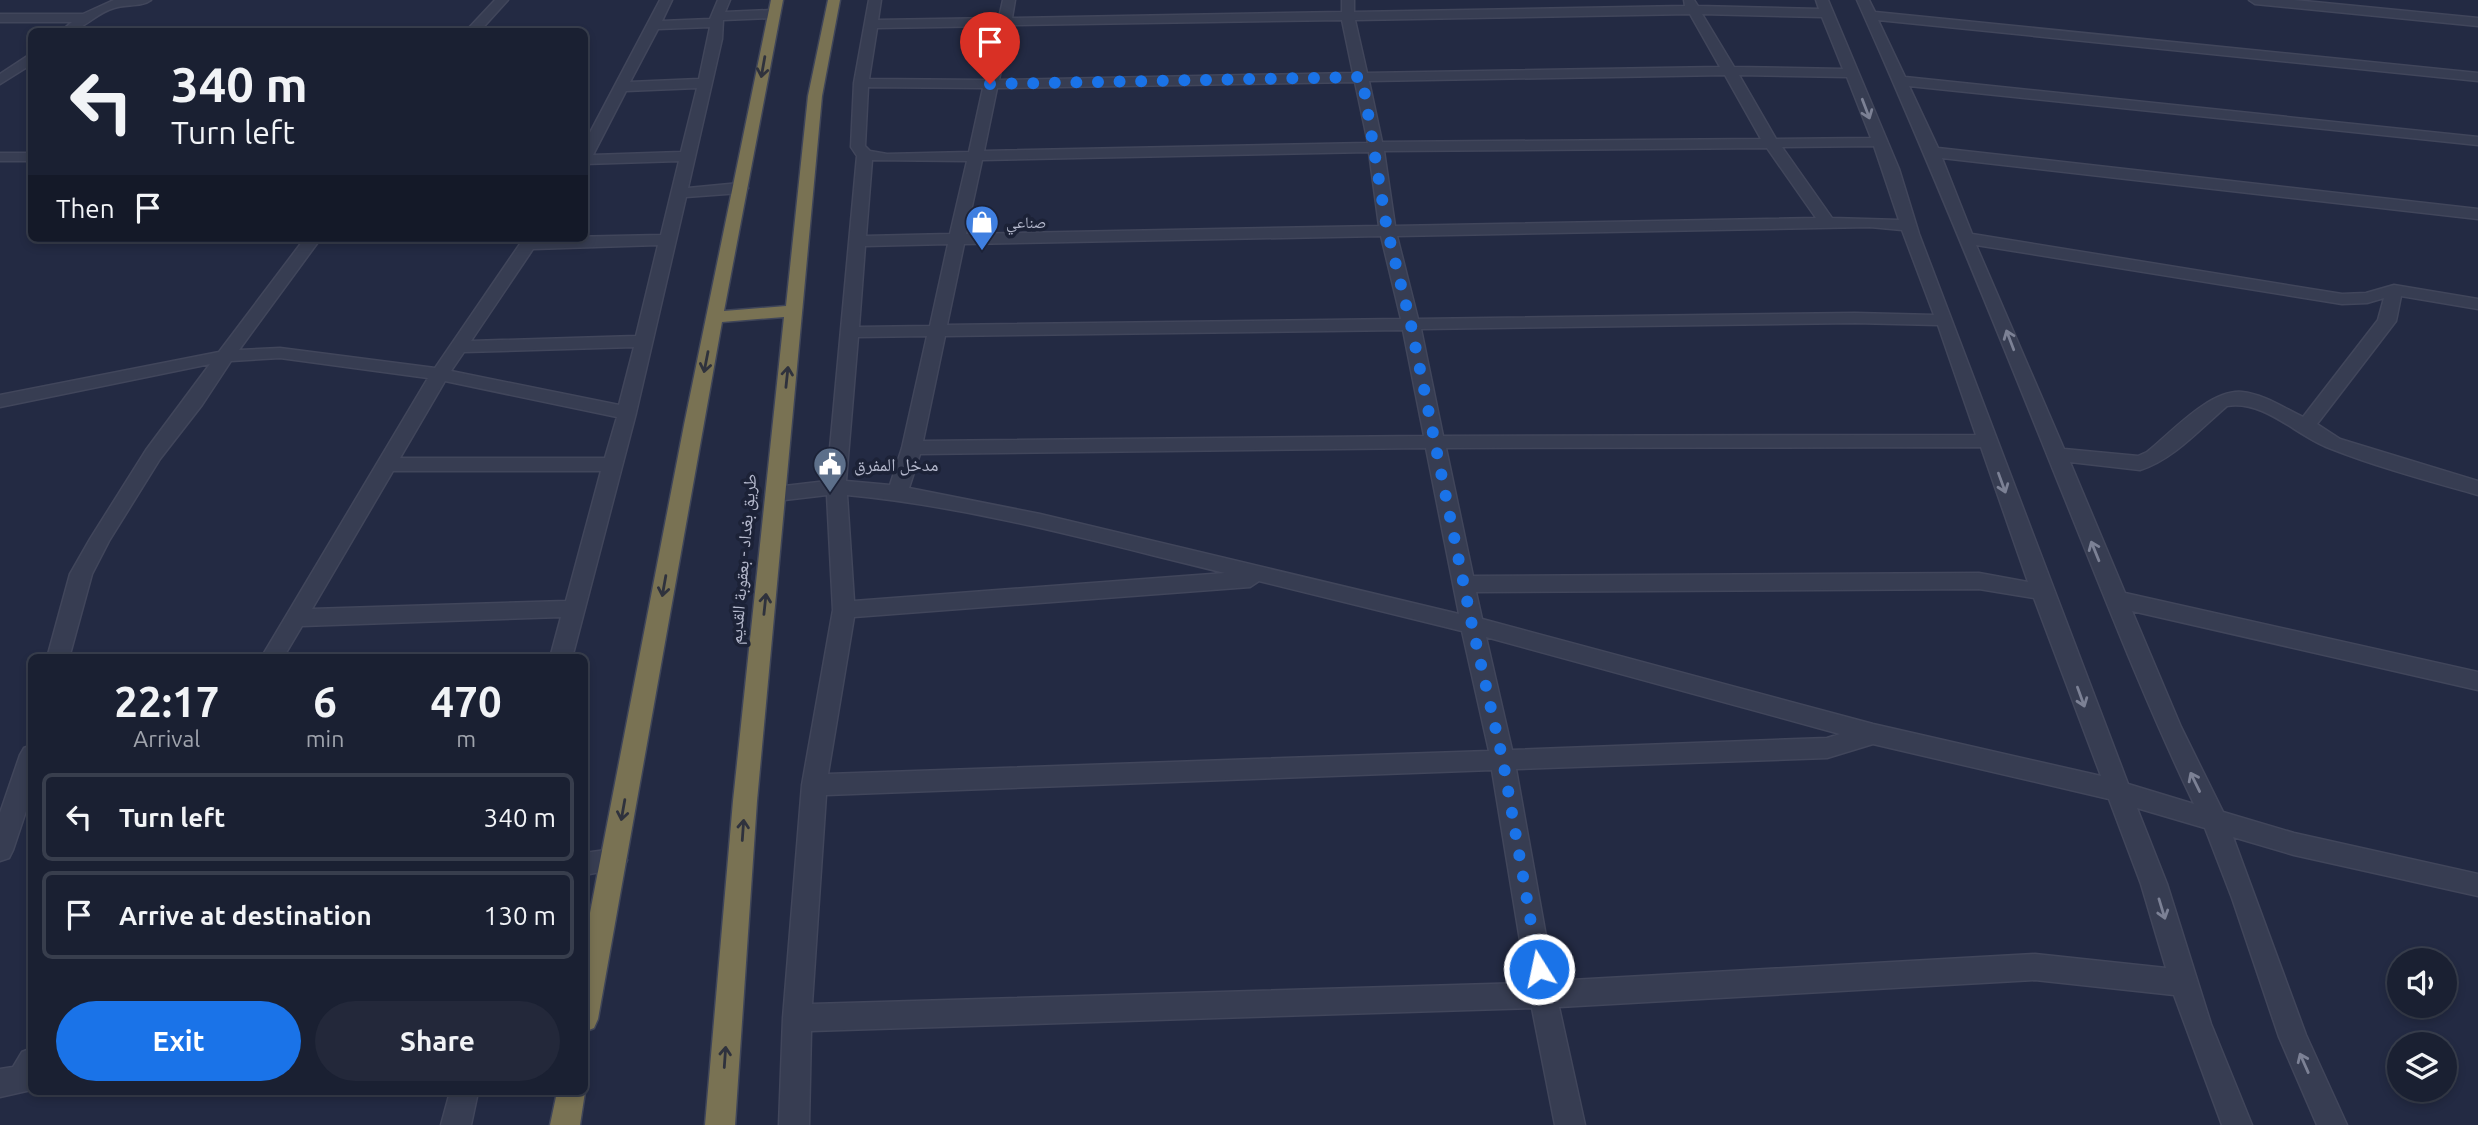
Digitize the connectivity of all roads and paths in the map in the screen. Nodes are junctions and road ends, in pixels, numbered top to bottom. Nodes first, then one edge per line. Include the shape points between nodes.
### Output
1 (145, 0) edge
2 (502, 0) edge
3 (666, 0) edge
4 (834, 0) edge
5 (875, 0) edge
6 (1009, 0) edge
7 (2255, 0) edge
8 (107, 3) edge
9 (1690, 5) edge
10 (1825, 6) edge
11 (774, 7) edge
12 (1348, 8) edge
13 (1867, 8) edge
14 (719, 13) edge
15 (0, 18) edge
16 (85, 18) junction
17 (1003, 22) junction
18 (2478, 22) edge
19 (869, 24) junction
20 (653, 25) junction
21 (71, 28) edge
22 (475, 28) edge
23 (28, 60) edge
24 (1729, 71) junction
25 (1852, 73) junction
26 (1362, 77) junction
27 (2478, 77) edge
28 (2, 78) edge
29 (1900, 81) junction
30 (704, 83) junction
31 (861, 83) junction
32 (990, 84) junction
33 (622, 87) junction
34 (1770, 141) junction
35 (2478, 141) edge
36 (1879, 142) junction
37 (1376, 148) junction
38 (588, 152) edge
39 (1931, 152) junction
40 (865, 155) junction
41 (686, 156) junction
42 (28, 157) edge
43 (974, 157) junction
44 (0, 158) edge
45 (588, 160) edge
46 (740, 188) junction
47 (678, 193) junction
48 (2478, 214) edge
49 (1826, 222) junction
50 (1908, 226) junction
51 (1387, 229) junction
52 (1965, 238) junction
53 (957, 239) junction
54 (667, 240) junction
55 (588, 241) edge
56 (858, 241) junction
57 (310, 242) edge
58 (528, 242) edge
59 (2394, 290) junction
60 (2478, 304) edge
61 (793, 311) junction
62 (715, 317) junction
63 (1945, 320) junction
64 (1411, 325) junction
65 (937, 331) junction
66 (850, 332) junction
67 (644, 341) junction
68 (459, 346) junction
69 (225, 356) junction
70 (440, 374) junction
71 (0, 401) edge
72 (627, 413) junction
73 (2306, 426) junction
74 (1987, 441) junction
75 (1436, 442) junction
76 (912, 448) junction
77 (2055, 454) junction
78 (387, 464) junction
79 (613, 465) junction
80 (836, 487) junction
81 (2478, 488) edge
82 (898, 493) junction
83 (776, 494) junction
84 (1269, 578) junction
85 (1465, 584) junction
86 (2042, 592) junction
87 (2115, 599) junction
88 (574, 609) junction
89 (844, 610) junction
90 (295, 618) junction
91 (1472, 625) junction
92 (59, 654) edge
93 (274, 654) edge
94 (562, 654) edge
95 (2478, 681) edge
96 (1873, 734) junction
97 (1503, 761) junction
98 (28, 767) edge
99 (814, 785) junction
100 (2120, 791) junction
101 (2214, 820) junction
102 (0, 850) edge
103 (614, 860) junction
104 (588, 863) edge
105 (2478, 885) edge
106 (2184, 984) junction
107 (1543, 995) junction
108 (588, 998) edge
109 (797, 1018) junction
110 (463, 1095) edge
111 (570, 1095) edge
112 (456, 1125) edge
113 (565, 1125) edge
114 (720, 1125) edge
115 (794, 1125) edge
116 (1570, 1125) edge
117 (2236, 1125) edge
118 (2332, 1125) edge

1 - 8 street
2 - 22 street
3 - 20 street
4 - 61 highway, طريق بغداد - بعقوبة القديم via 815,96
5 - 19 street
6 - 17 street
7 - 18 street
8 - 16 street
9 - 10 street
9 - 12 street
9 - 24 street
10 - 25 street
11 - 14 street
11 -> 46 highway
12 - 17 street
12 - 26 street
13 - 27 street
13 - 29 street
14 - 20 street
14 - 30 street
15 - 16 street
16 - 21 street
17 - 19 street
17 - 32 street
19 - 31 street
20 - 33 street
23 - 28 street
24 - 25 street
24 - 26 street
24 - 34 street
25 -> 36 street
26 - 32 street
26 - 37 street
29 - 35 street
29 - 39 street
30 - 33 street
30 - 41 street
31 - 32 street
31 - 40 street via 858,147
32 - 43 street
33 - 38 street
34 - 36 street
34 - 37 street
34 - 49 street
36 - 50 street
37 - 43 street
37 - 51 street
39 - 48 street
39 - 52 street
40 - 43 street
40 - 56 street
41 - 45 street
41 - 47 street
42 - 44 street
43 - 53 street
46 - 47 street
46 - 62 highway
47 - 54 street
49 - 50 street
49 - 51 street
50 - 63 street
51 - 53 street
51 - 64 street
52 - 59 street via 2342,299
77 -> 52 street
53 - 56 street
53 - 65 street
54 - 55 street
54 - 67 street
56 - 66 street
57 - 69 street
58 - 68 street
59 - 60 street
59 - 73 street via 2387,321
61 - 62 highway
83 -> 61 highway, طريق بغداد - بعقوبة القديم
62 -> 103 highway
63 - 64 street
63 - 74 street
64 - 65 street
64 - 75 street
65 - 66 street
65 - 76 street
66 - 80 street
67 - 68 street
67 - 72 street
68 - 70 street
69 - 70 street via 280,353
69 - 71 street
69 - 92 street via 153,454 100,539 81,574
70 - 72 street
70 - 78 street
72 - 79 street
73 - 77 street via 2241,398 2221,401 2154,457 2140,463
73 - 81 street via 2333,443
74 - 75 street
74 -> 86 street
75 - 76 street
75 - 85 street
76 - 82 street
87 -> 77 street
78 - 79 street
78 - 90 street
79 - 88 street
80 - 82 street
80 - 83 street
80 - 89 street
82 - 84 street via 1040,521
114 -> 83 highway, طريق بغداد - بعقوبة القديم via 745,801
84 - 89 street
84 - 91 street
85 - 86 street via 1979,581
85 - 91 street
86 -> 100 street
87 - 95 street
101 -> 87 street
88 - 90 street
88 - 94 street
89 - 99 street
90 - 93 street
91 - 96 street
91 - 97 street
96 - 97 street via 1827,748
96 - 100 street
97 - 99 street
97 - 107 street
98 - 102 street
99 - 109 street
100 - 101 street
100 -> 106 street
101 - 105 street via 2294,845
118 -> 101 street via 2293,1037
103 - 104 street
103 - 108 highway
106 - 107 street via 2035,967
106 - 117 street
107 - 109 street
107 - 116 street
109 - 115 street
110 - 112 street
111 - 113 highway

